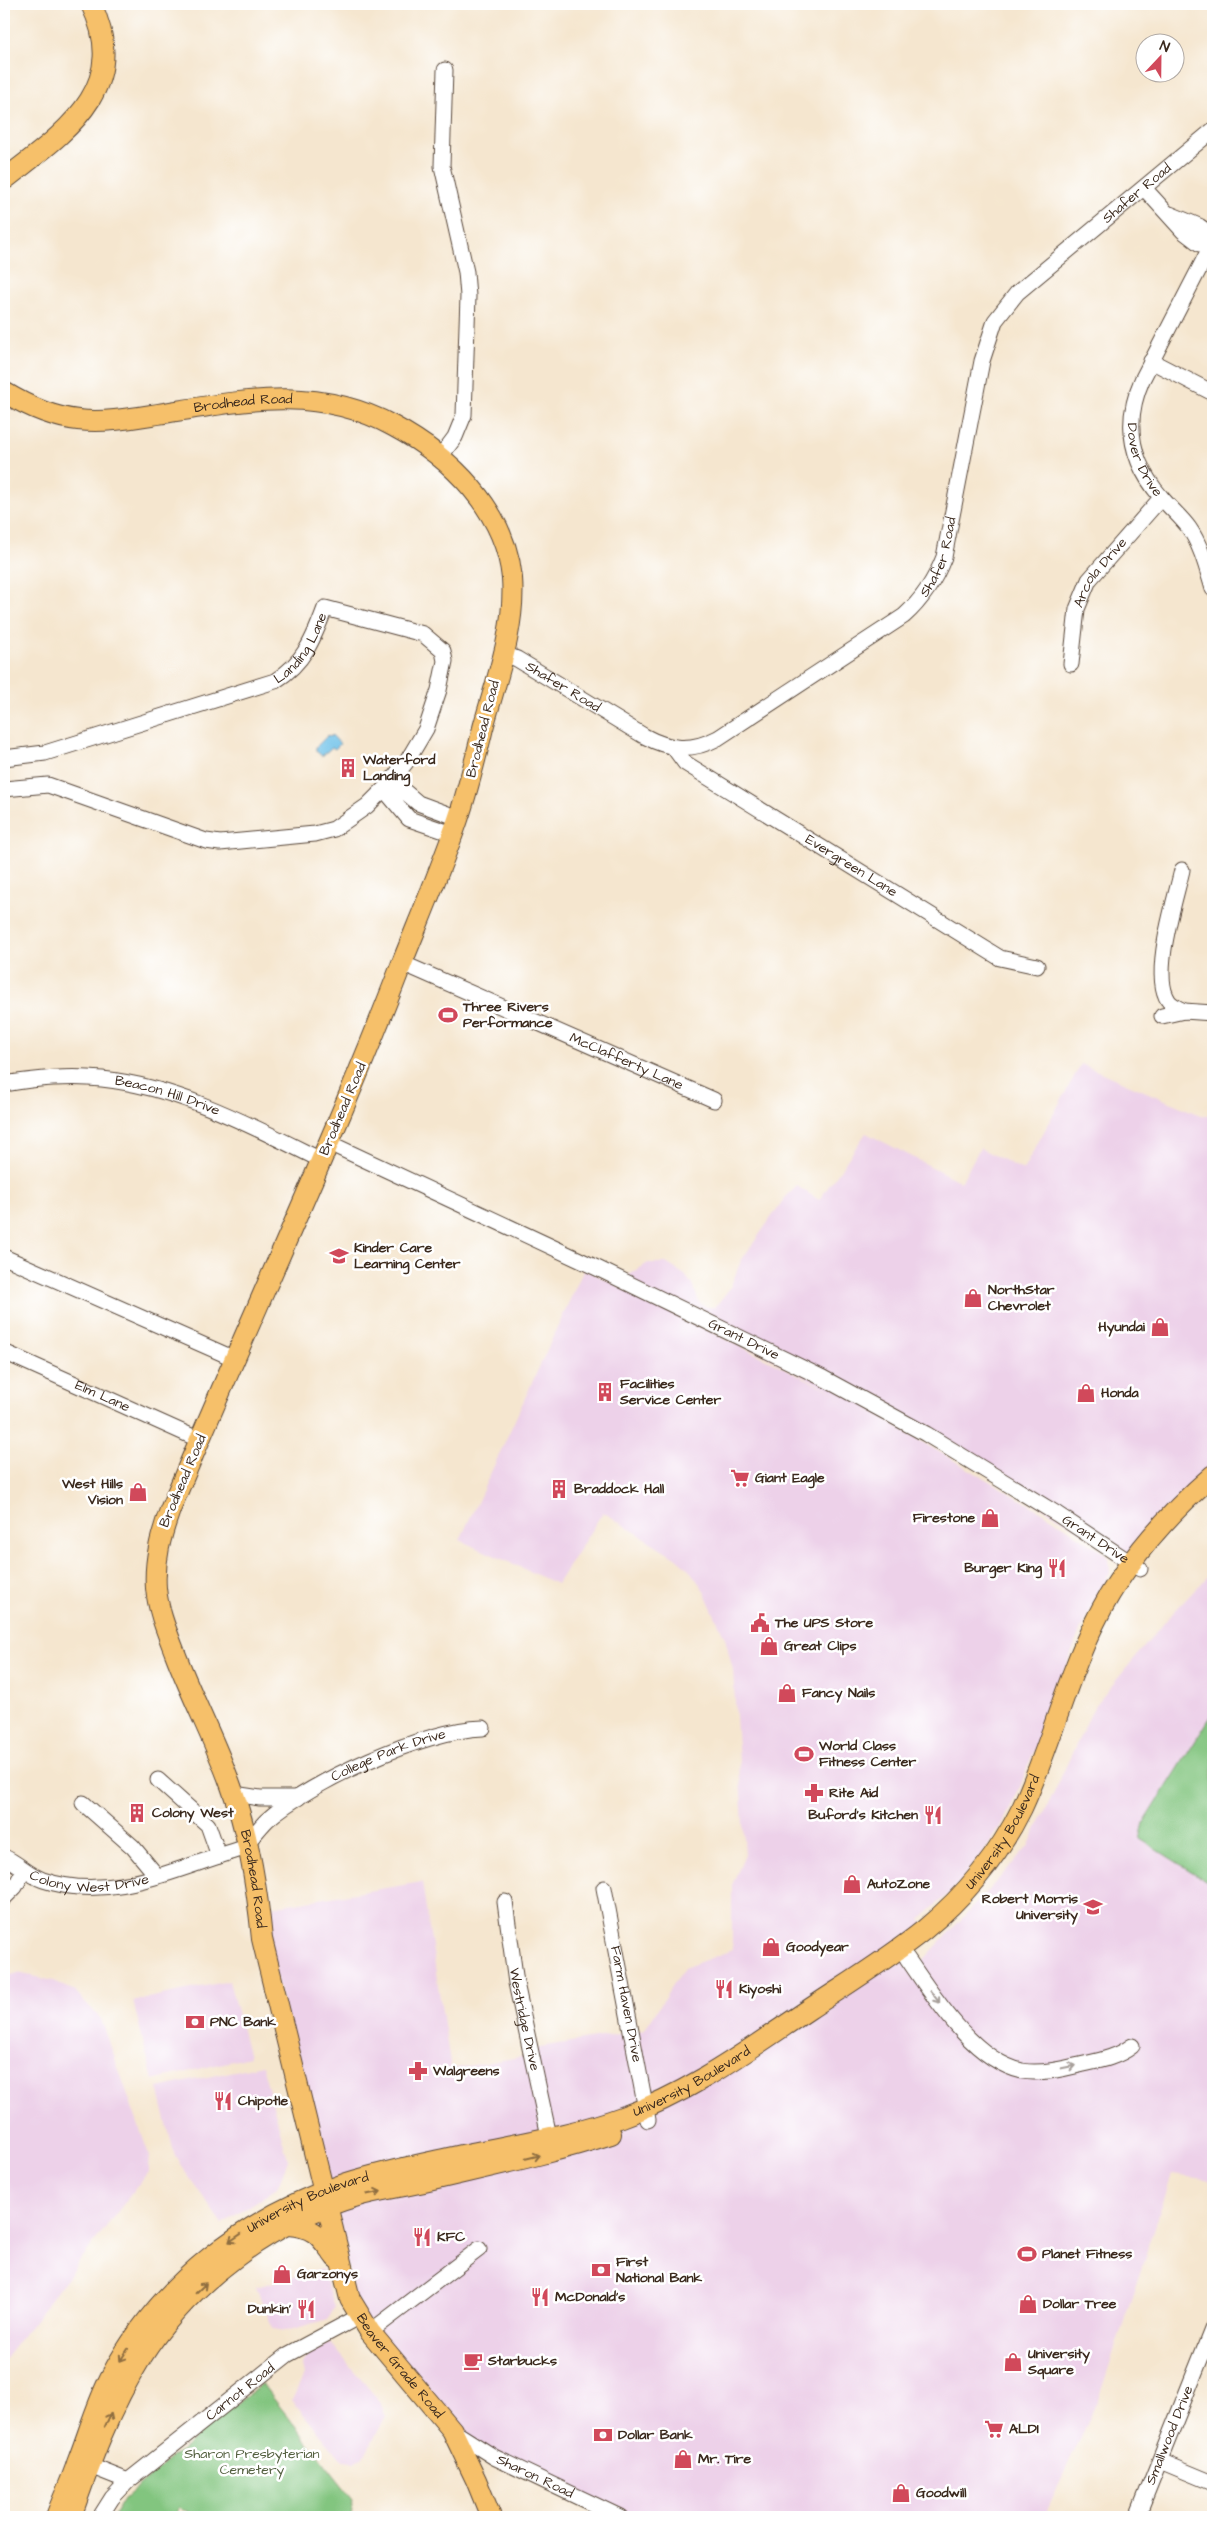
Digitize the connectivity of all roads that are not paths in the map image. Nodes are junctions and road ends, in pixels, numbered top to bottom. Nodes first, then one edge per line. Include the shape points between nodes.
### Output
1 (91, 4) edge
2 (445, 70) dead end
3 (1213, 130) edge
4 (4, 180) edge
5 (1144, 188) junction
6 (1209, 243) edge
7 (1151, 361) junction
8 (4, 392) edge
9 (1213, 393) edge
10 (440, 457) junction
11 (1161, 498) junction
12 (1213, 589) edge
13 (502, 652) junction
14 (1071, 664) dead end
15 (674, 748) junction
16 (4, 758) edge
17 (388, 785) junction
18 (4, 789) edge
19 (456, 826) junction
20 (1182, 870) dead end
21 (402, 963) junction
22 (1037, 966) dead end
23 (1184, 1011) junction
24 (1213, 1013) edge
25 (1162, 1016) dead end
26 (4, 1084) edge
27 (714, 1100) dead end
28 (325, 1152) junction
29 (4, 1257) edge
30 (4, 1352) edge
31 (235, 1359) junction
32 (200, 1440) junction
33 (1213, 1475) edge
34 (1213, 1490) edge
35 (1135, 1566) junction
36 (483, 1728) dead end
37 (158, 1780) dead end
38 (234, 1794) junction
39 (298, 1798) junction
40 (83, 1803) dead end
41 (248, 1845) junction
42 (219, 1856) junction
43 (4, 1857) edge
44 (24, 1870) junction
45 (157, 1876) junction
46 (604, 1888) dead end
47 (4, 1898) edge
48 (505, 1902) dead end
49 (907, 1958) junction
50 (1132, 2046) dead end
51 (647, 2114) junction
52 (549, 2136) junction
53 (326, 2199) junction
54 (288, 2225) junction
55 (479, 2249) dead end
56 (341, 2266) junction
57 (365, 2324) junction
58 (1213, 2327) edge
59 (452, 2430) junction
60 (1160, 2461) junction
61 (84, 2463) junction
62 (128, 2481) junction
63 (1213, 2482) edge
64 (56, 2517) edge
65 (71, 2517) edge
66 (100, 2517) edge
67 (491, 2517) edge
68 (620, 2517) edge
69 (1137, 2517) edge

1 - 4 main road via 99,22 102,48 100,74 92,98 68,129
2 - 10 street via 442,166 466,272 468,296 464,415 455,436
3 - 5 street, Shafer Road
5 - 6 street via 1183,231
5 - 15 street, Shafer Road via 1024,286 995,321 982,361 947,547 936,576 918,602 876,635 718,738 694,747
6 - 7 street, Dover Drive
7 - 9 street
7 - 11 street, Dover Drive via 1134,401 1131,436 1141,470
8 - 10 main road, Brodhead Road via 50,414 82,421 249,399 307,399 344,407 390,424
10 - 13 main road, Brodhead Road via 479,497 504,544 512,596
11 - 12 street, Dover Drive via 1190,529
11 - 14 street, Arcola Drive via 1089,580 1078,608
13 - 15 street, Shafer Road via 644,736
13 - 19 main road, Brodhead Road
15 - 22 street, Evergreen Lane via 685,763 1000,958
16 - 17 street, Landing Lane via 45,753 276,681 294,668 307,651 325,608 423,634 443,651 445,661 439,690 426,729
17 - 18 street, Landing Lane via 334,829 315,834 220,843 206,841 48,785
17 - 19 street via 397,785 418,803 453,816
19 - 21 main road, Brodhead Road
20 - 23 street via 1161,966 1162,984 1168,1000
21 - 27 street, McClafferty Lane
21 - 28 main road, Brodhead Road
23 - 24 street
23 - 25 street
26 - 28 street, Beacon Hill Drive via 48,1078 82,1078 144,1086
28 - 31 main road, Brodhead Road
28 - 35 street, Grant Drive via 591,1265 831,1382 926,1434
29 - 31 street
30 - 32 street, Elm Lane
31 - 32 main road, Brodhead Road
32 - 38 main road, Brodhead Road via 161,1535 156,1560 156,1586 167,1633
33 - 35 main road, University Boulevard via 1173,1512
34 - 35 main road, University Boulevard
35 - 49 main road, University Boulevard via 1099,1640 1044,1788 1013,1849 971,1902 936,1936
35 - 51 main road, University Boulevard via 1104,1605 1084,1645 1018,1815 989,1862 959,1898 914,1937 819,2003
36 - 39 street, College Park Drive via 448,1734 394,1750
37 - 42 street via 208,1825
38 - 39 street, College Park Drive
38 - 41 main road, Brodhead Road
39 - 41 street, College Park Drive via 268,1819
40 - 45 street, Colony West Drive via 133,1847
41 - 42 street, Colony West Drive
41 - 53 main road, Brodhead Road via 262,1939
42 - 45 street, Colony West Drive
43 - 44 street, Colony West Drive
44 - 45 street, Colony West Drive via 51,1882 86,1888
44 - 47 street, Colony West Drive via 15,1887
46 - 51 street, Farm Haven Drive
48 - 52 street, Westridge Drive via 518,1991
49 -> 50 street via 970,2040 999,2063 1023,2071 1063,2069 1119,2056
49 - 51 main road, University Boulevard via 710,2089
51 - 52 main road, University Boulevard
53 -> 51 main road, University Boulevard via 359,2196 560,2150 612,2134
52 - 53 main road, University Boulevard via 372,2176
53 - 54 main road, University Boulevard
53 - 56 main road, Beaver Grade Road
53 -> 61 main road, University Boulevard via 274,2213 205,2260 170,2294 141,2330 110,2378 90,2426
54 - 56 main road via 306,2227 315,2232
61 -> 54 main road, University Boulevard via 142,2357 171,2319 234,2259
55 - 57 street, Carnot Road
56 - 57 main road, Beaver Grade Road via 350,2299
57 - 59 main road, Beaver Grade Road
57 - 62 street, Carnot Road via 287,2355
58 - 60 street, Smallwood Drive
59 - 67 main road, Beaver Grade Road
59 - 68 street, Sharon Road via 494,2457
60 - 63 street
60 - 69 street, Smallwood Drive
61 - 62 street
61 - 64 main road, University Boulevard
61 - 65 main road, University Boulevard
62 - 66 street, Carnot Road

